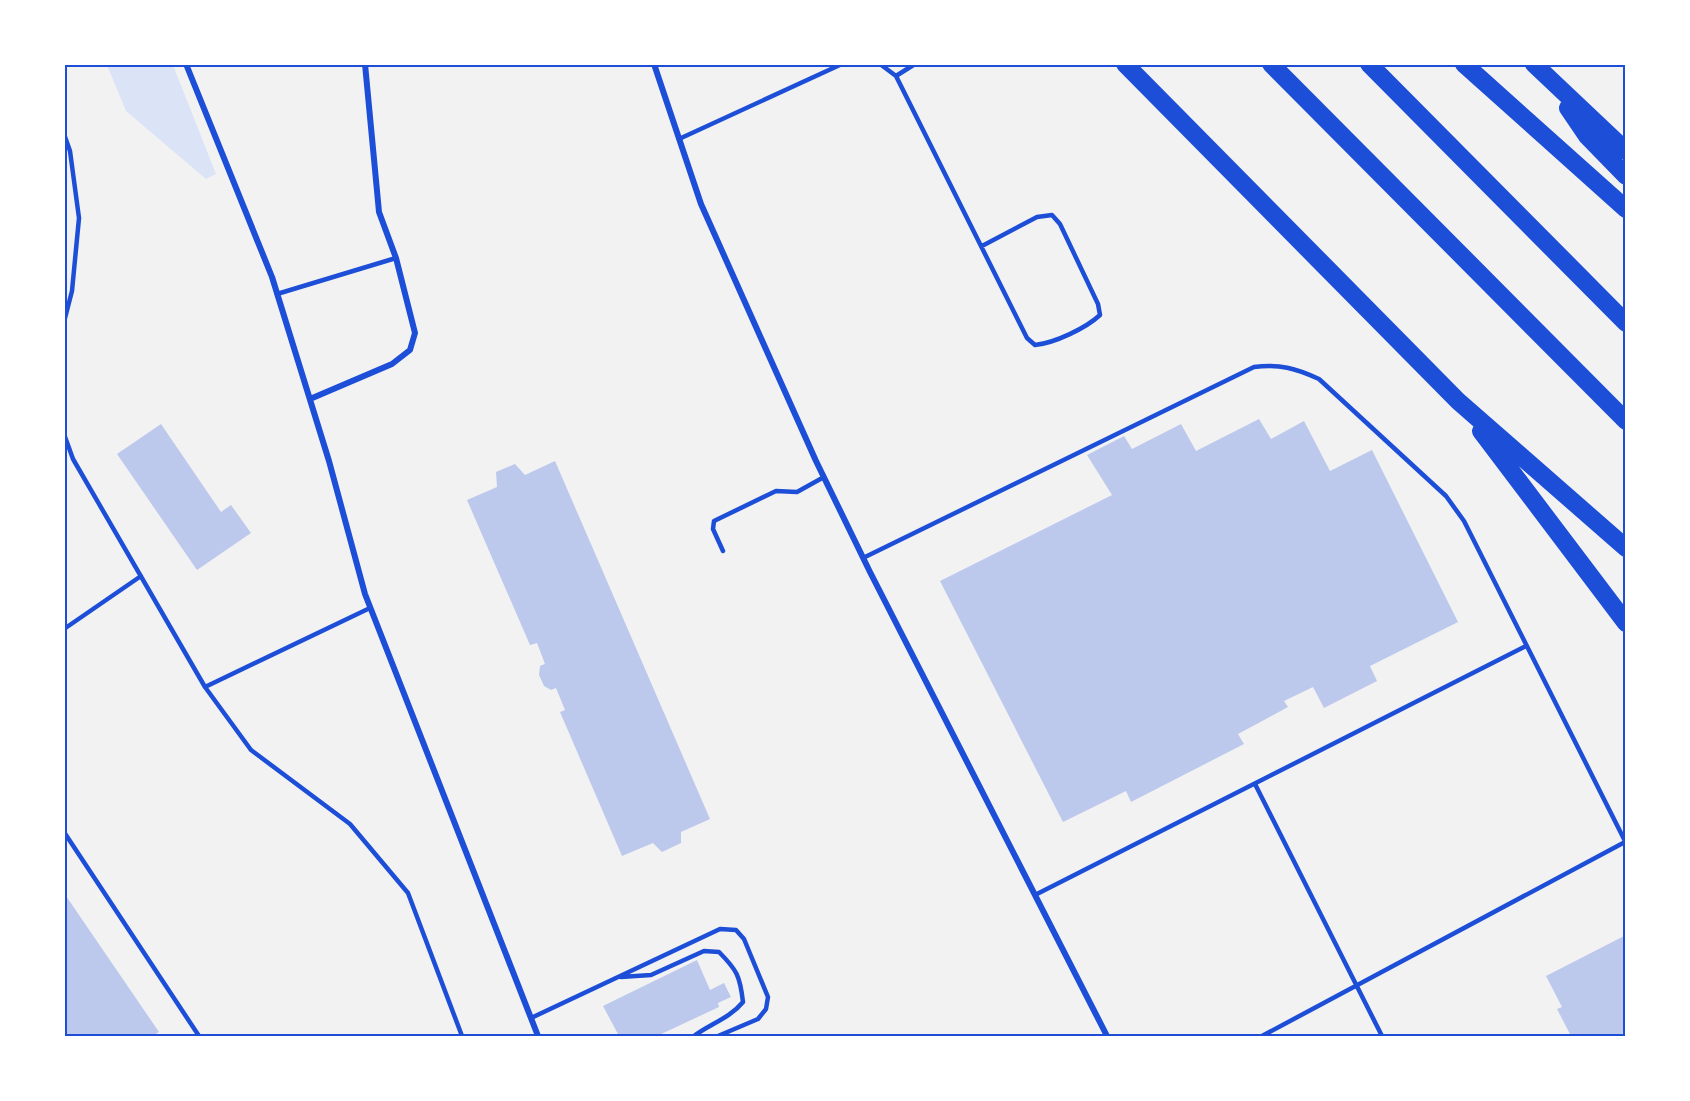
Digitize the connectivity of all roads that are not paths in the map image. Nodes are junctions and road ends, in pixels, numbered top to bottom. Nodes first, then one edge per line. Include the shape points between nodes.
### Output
1 (186, 64) edge
2 (365, 64) edge
3 (654, 64) edge
4 (842, 64) edge
5 (880, 64) edge
6 (915, 64) edge
7 (1125, 64) edge
8 (1271, 64) edge
9 (1369, 64) edge
10 (1464, 64) edge
11 (1534, 64) edge
12 (897, 76) junction
13 (1551, 82) junction
14 (64, 134) edge
15 (679, 139) junction
16 (1626, 151) edge
17 (1626, 176) edge
18 (1626, 209) edge
19 (982, 246) junction
20 (396, 258) junction
21 (277, 294) junction
22 (64, 322) edge
23 (1626, 323) edge
24 (310, 399) junction
25 (1458, 401) junction
26 (1626, 421) edge
27 (64, 434) edge
28 (824, 477) junction
29 (1626, 548) edge
30 (723, 551) dead end
31 (863, 558) junction
32 (141, 576) junction
33 (370, 608) junction
34 (1626, 623) edge
35 (64, 629) edge
36 (1526, 646) junction
37 (205, 687) junction
38 (1255, 784) junction
39 (64, 832) edge
40 (1625, 842) edge
41 (1035, 895) junction
42 (615, 978) junction
43 (1356, 986) junction
44 (531, 1018) junction
45 (199, 1036) edge
46 (462, 1036) edge
47 (538, 1036) edge
48 (694, 1036) edge
49 (718, 1036) edge
50 (1107, 1036) edge
51 (1262, 1036) edge
52 (1382, 1036) edge

1 - 21 street
2 - 20 street via 380,212
3 - 15 street
4 - 15 lane
5 - 12 lane
6 - 12 lane
7 - 25 highway
8 - 26 highway
9 - 23 highway
10 - 18 highway
11 - 13 highway
12 - 19 lane
13 - 16 highway
13 - 17 highway via 1587,136
14 - 22 lane via 79,218 72,291
15 - 28 street via 701,204
19 - 19 lane via 1027,338 1035,345 1048,343 1100,315 1060,224 1052,215 1037,217
20 - 21 lane
20 - 24 street via 415,333 410,350 392,364
21 - 24 street
24 - 33 street
25 - 29 highway
25 - 34 highway
27 - 32 lane via 73,459
28 - 30 lane via 797,492 776,491 714,521 713,529
28 - 31 street
31 - 36 lane via 1254,367 1272,365 1297,369 1319,379 1446,496 1464,521
31 - 41 street
32 - 35 lane
32 - 37 lane
33 - 37 lane
33 - 44 street
36 - 38 lane
36 - 40 lane
37 - 46 lane via 251,750 350,824 408,893
38 - 41 lane
38 - 43 lane
39 - 45 lane
40 - 43 lane
41 - 50 street
42 - 44 lane
42 - 48 lane via 651,975 704,951 719,952 741,981 743,1002 735,1012
42 - 49 lane via 720,929 736,930 744,939 768,997 766,1009 758,1019
43 - 51 lane
43 - 52 lane
44 - 47 street

